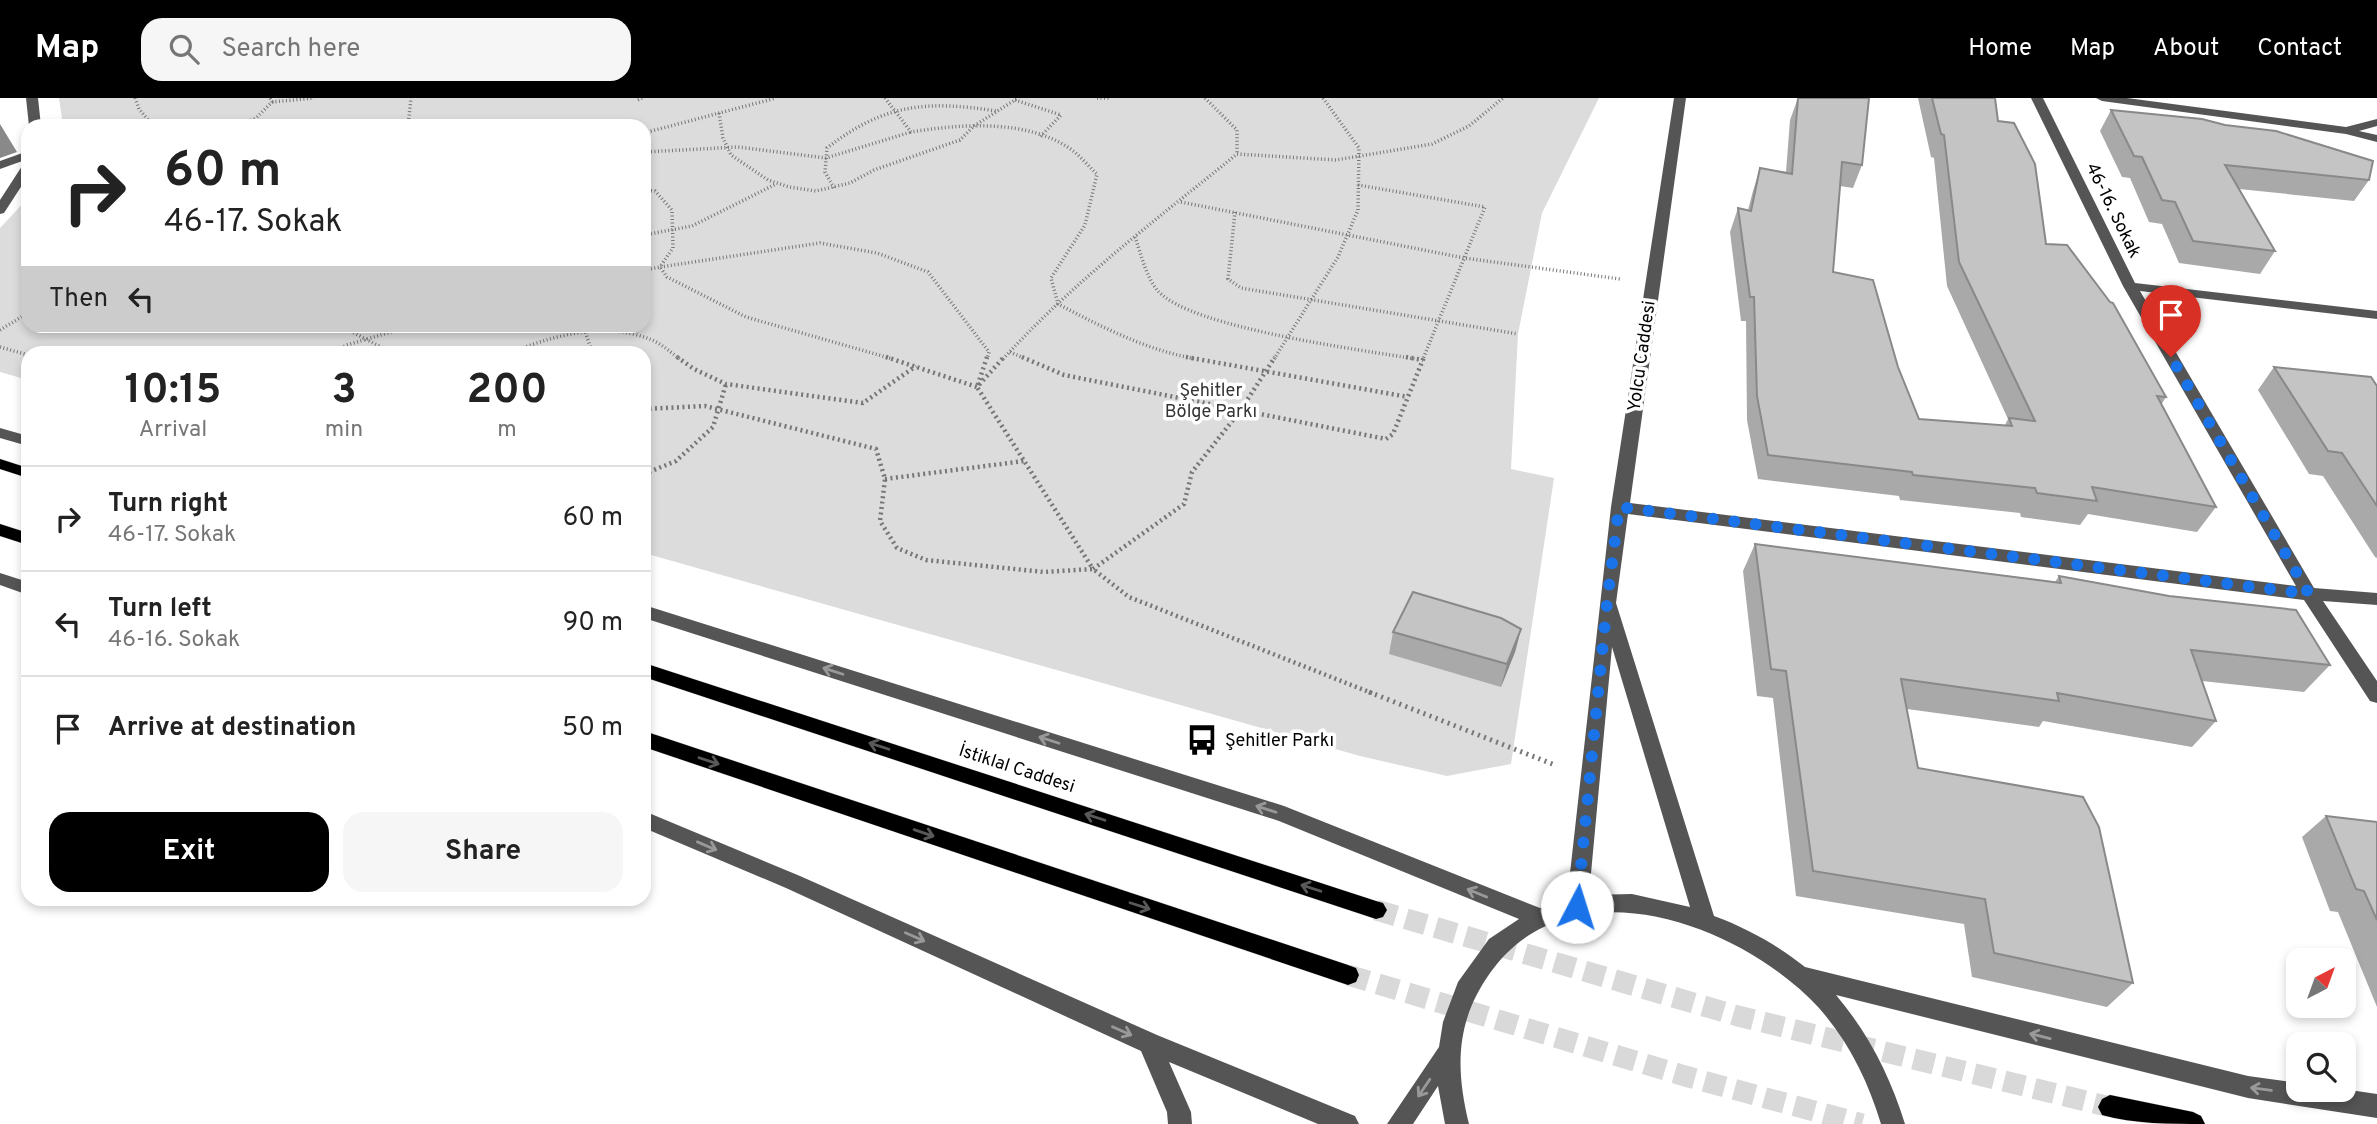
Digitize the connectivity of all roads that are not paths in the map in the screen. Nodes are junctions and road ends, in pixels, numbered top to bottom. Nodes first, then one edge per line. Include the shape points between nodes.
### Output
1 (32, 98) edge
2 (2037, 98) edge
3 (2102, 98) edge
4 (1678, 102) edge
5 (34, 119) edge
6 (2377, 122) edge
7 (2346, 131) junction
8 (2377, 139) edge
9 (21, 158) edge
10 (0, 165) edge
11 (21, 177) edge
12 (0, 210) edge
13 (2130, 286) junction
14 (2377, 315) edge
15 (0, 433) edge
16 (21, 438) edge
17 (0, 464) edge
18 (21, 471) edge
19 (1619, 507) junction
20 (0, 530) edge
21 (21, 537) edge
22 (0, 579) edge
23 (21, 586) edge
24 (2309, 594) junction
25 (2377, 599) edge
26 (1607, 603) junction
27 (651, 613) edge
28 (651, 672) edge
29 (2377, 696) edge
30 (651, 741) edge
31 (651, 822) edge
32 (1577, 907) junction
33 (1376, 910) tunnel mouth
34 (1541, 918) junction
35 (1704, 918) junction
36 (1348, 975) tunnel mouth
37 (1801, 976) junction
38 (1149, 1043) junction
39 (1449, 1051) junction
40 (2377, 1106) edge
41 (2110, 1107) tunnel mouth
42 (1180, 1124) edge
43 (1347, 1124) edge
44 (1399, 1124) edge
45 (1457, 1124) edge
46 (1893, 1124) edge
47 (2193, 1124) edge

1 - 5 street
2 - 13 street, 46-16. Sokak
3 - 7 street
4 - 19 street, Yolcu Caddesi
6 - 7 street
7 - 8 street
9 - 10 street
11 - 12 street
13 - 14 street
13 - 24 street, 46-16. Sokak
15 - 16 street
17 - 18 main road
19 - 24 street
19 - 26 street, Yolcu Caddesi
20 - 21 main road
22 - 23 street
24 - 25 street
24 - 29 street, 46-16. Sokak
26 - 32 street, Yolcu Caddesi
26 - 35 street, Yolcu Caddesi
34 -> 27 street via 1284,814
33 -> 28 main road, İstiklal Caddesi
30 -> 36 main road
31 -> 38 street
32 - 34 street
32 - 35 street via 1644,904
34 - 39 street via 1504,941 1475,973 1455,1014
35 - 37 street via 1746,937
40 -> 37 street via 2248,1087
37 - 46 street via 1859,1045 1880,1084
38 - 42 street
38 - 43 street
39 -> 44 street
39 - 45 street via 1450,1093
41 - 47 main road

